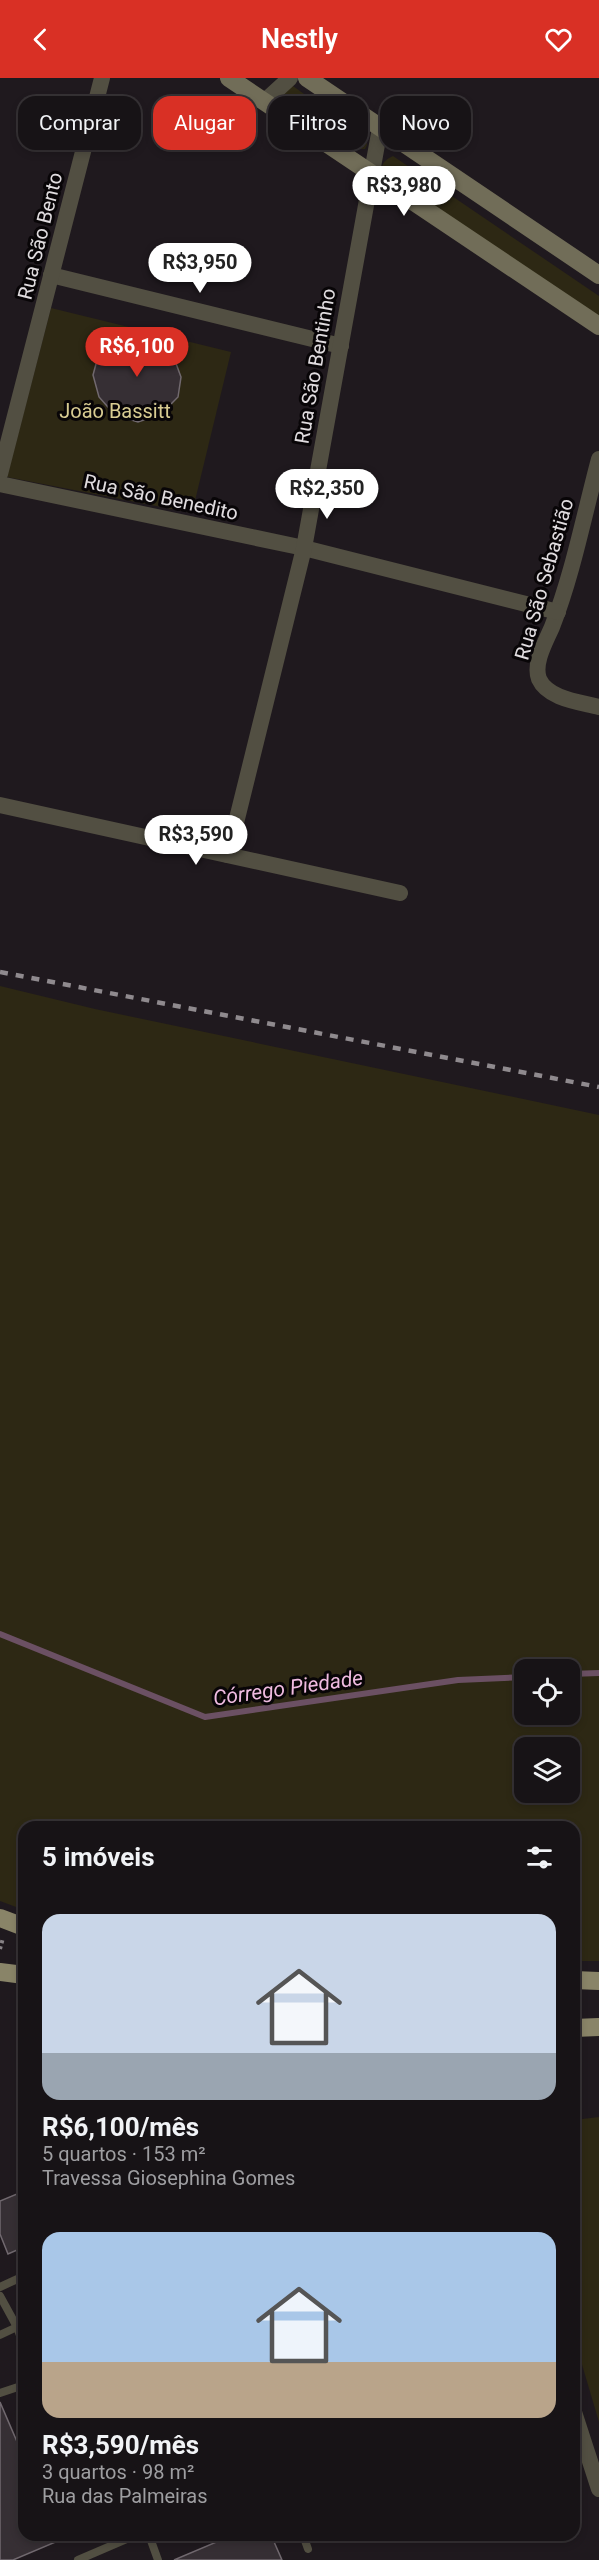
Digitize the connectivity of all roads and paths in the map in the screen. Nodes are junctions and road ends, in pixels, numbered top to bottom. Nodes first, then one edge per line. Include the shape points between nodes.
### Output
1 (102, 78) edge
2 (229, 78) edge
3 (290, 78) edge
4 (307, 78) edge
5 (265, 101) junction
6 (380, 128) joint
7 (413, 150) edge
8 (371, 172) junction
9 (51, 275) junction
10 (599, 275) edge
11 (599, 326) edge
12 (341, 346) junction
13 (599, 459) edge
14 (0, 474) edge
15 (0, 484) edge
16 (304, 548) junction
17 (558, 612) junction
18 (599, 706) edge
19 (0, 805) edge
20 (228, 855) junction
21 (400, 893) dead end
22 (0, 1918) edge
23 (18, 1925) edge
24 (0, 1972) edge
25 (18, 1974) edge
26 (580, 1980) edge
27 (599, 1981) edge
28 (580, 2028) edge
29 (599, 2028) edge
30 (18, 2279) edge
31 (0, 2287) edge
32 (0, 2296) edge
33 (17, 2327) junction
34 (18, 2330) edge
35 (0, 2335) edge
36 (18, 2387) edge
37 (0, 2393) edge
38 (580, 2430) edge
39 (599, 2489) edge
40 (122, 2541) edge
41 (151, 2541) edge
42 (305, 2541) edge
43 (308, 2549) dead end
44 (78, 2560) edge
45 (158, 2560) edge

1 - 9 street, Rua São Bento
2 - 5 main road
3 - 5 street
4 - 6 main road
5 - 8 main road
6 - 8 street, Rua São Bentinho
7 - 10 main road
8 - 11 main road
8 - 12 street, Rua São Bentinho
9 - 12 street
9 - 14 street, Rua São Bento
12 - 16 street, Rua São Bentinho
13 - 17 street, Rua São Sebastião
15 - 16 street, Rua São Benedito
16 - 17 street, Rua São Benedito
16 - 20 street, Rua São Bentinho
17 - 18 street, Rua São Sebastião via 538,662 538,676 544,688 556,695
19 - 20 street
20 - 21 street
22 - 23 main road
24 - 25 main road
26 - 27 main road
28 - 29 main road
30 - 31 lane
32 - 33 lane
33 - 34 lane
33 - 35 lane
36 - 37 lane
38 - 39 street
40 - 44 lane
41 - 45 lane
42 - 43 lane

